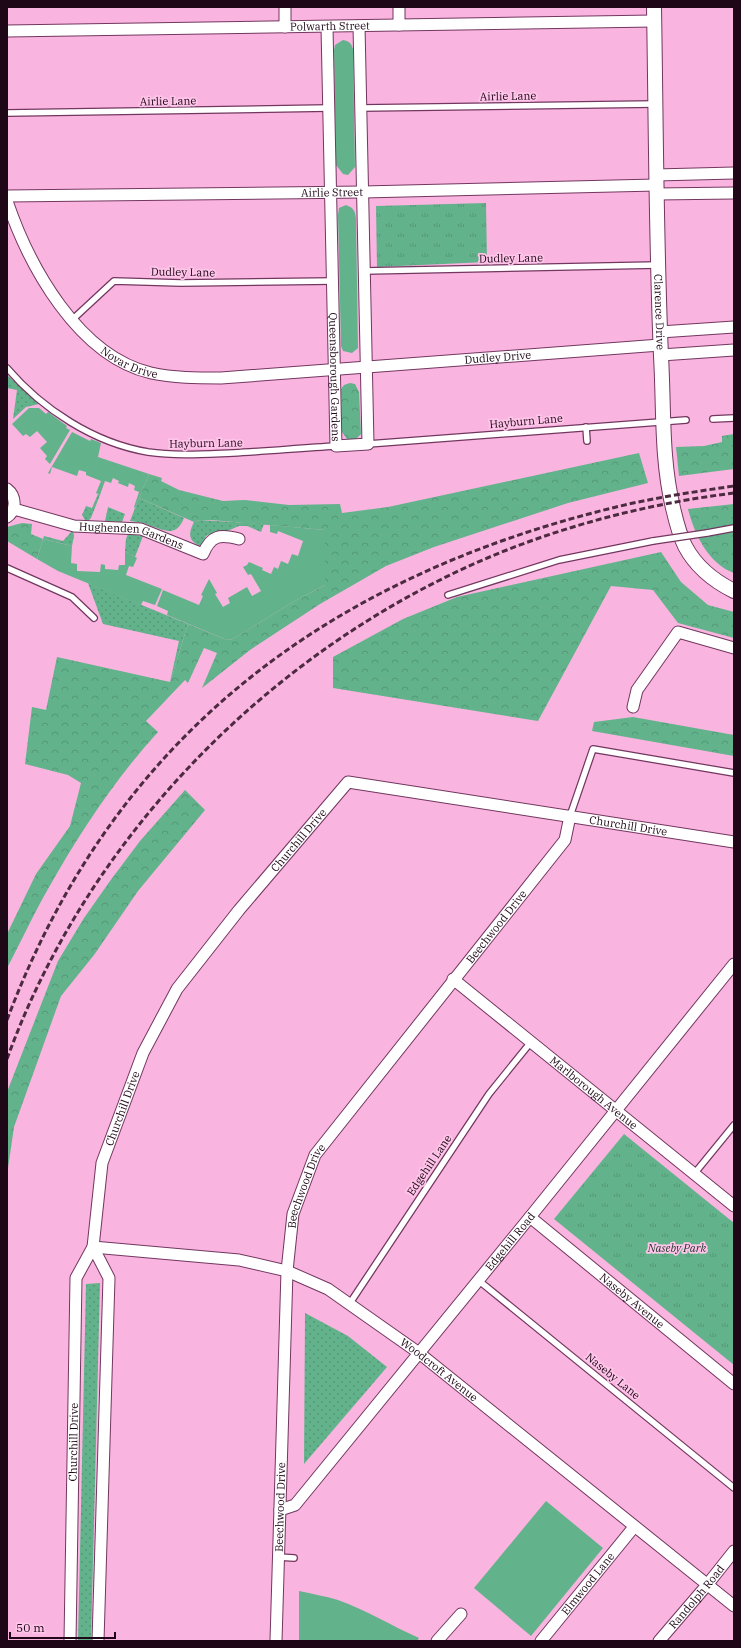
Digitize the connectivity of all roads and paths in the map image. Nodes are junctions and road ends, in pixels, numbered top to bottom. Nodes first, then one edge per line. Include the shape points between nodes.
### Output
1 (284, 7) edge
2 (399, 7) edge
3 (654, 7) edge
4 (654, 21) junction
5 (399, 25) junction
6 (327, 26) junction
7 (359, 26) junction
8 (285, 27) junction
9 (7, 31) edge
10 (655, 104) junction
11 (329, 108) junction
12 (361, 108) junction
13 (7, 113) edge
14 (734, 173) edge
15 (656, 185) junction
16 (332, 191) junction
17 (363, 192) junction
18 (734, 193) edge
19 (7, 196) edge
20 (7, 201) edge
21 (658, 265) junction
22 (364, 271) junction
23 (333, 281) junction
24 (73, 319) junction
25 (734, 327) edge
26 (660, 344) junction
27 (734, 350) edge
28 (366, 367) junction
29 (7, 368) edge
30 (335, 369) junction
31 (734, 418) edge
32 (713, 419) dead end
33 (663, 420) junction
34 (686, 420) dead end
35 (586, 427) junction
36 (587, 441) dead end
37 (368, 444) junction
38 (336, 446) junction
39 (7, 489) edge
40 (10, 513) edge
41 (734, 528) edge
42 (239, 539) dead end
43 (7, 568) edge
44 (734, 591) edge
45 (448, 595) dead end
46 (94, 618) dead end
47 (734, 648) edge
48 (633, 707) dead end
49 (734, 773) edge
50 (570, 816) junction
51 (734, 842) edge
52 (734, 964) edge
53 (453, 979) junction
54 (532, 1042) junction
55 (616, 1111) junction
56 (734, 1125) edge
57 (694, 1174) junction
58 (734, 1206) edge
59 (530, 1217) junction
60 (93, 1247) junction
61 (287, 1271) junction
62 (478, 1280) junction
63 (350, 1303) junction
64 (419, 1353) junction
65 (734, 1384) edge
66 (734, 1488) edge
67 (280, 1510) junction
68 (634, 1527) junction
69 (734, 1551) edge
70 (278, 1557) junction
71 (294, 1558) dead end
72 (707, 1585) junction
73 (734, 1606) edge
74 (461, 1614) dead end
75 (70, 1641) edge
76 (98, 1641) edge
77 (276, 1641) edge
78 (437, 1641) edge
79 (541, 1641) edge
80 (659, 1641) edge

1 - 8 street
2 - 5 street
3 - 4 street, Clarence Drive
4 - 5 street, Polwarth Street
4 - 10 street, Clarence Drive
5 - 7 street, Polwarth Street
6 - 7 street, Polwarth Street
6 - 8 street, Polwarth Street
6 - 11 street, Queensborough Gardens
7 - 12 street
8 - 9 street, Polwarth Street
10 - 12 lane, Airlie Lane
10 - 15 street, Clarence Drive
11 - 13 lane, Airlie Lane
11 - 16 street, Queensborough Gardens
12 - 17 street
14 - 15 street, Airlie Street
15 - 17 street, Airlie Street
15 - 18 street, Airlie Street
15 - 21 street, Clarence Drive
16 - 17 street, Airlie Street
16 - 19 street, Airlie Street
16 - 23 street, Queensborough Gardens
17 - 22 street
20 - 24 street, Novar Drive via 36,268
21 - 22 lane, Dudley Lane
21 - 26 street, Clarence Drive
22 - 28 street
23 - 24 lane, Dudley Lane via 114,281
23 - 30 street, Queensborough Gardens
24 - 30 street, Novar Drive via 88,337 110,354 129,365 150,372 173,376 221,378
25 - 26 street, Dudley Drive
26 - 27 street, Dudley Drive
26 - 28 street, Dudley Drive
26 - 33 street, Clarence Drive
28 - 30 street, Dudley Drive
28 - 37 street
29 - 38 lane, Hayburn Lane via 29,390 66,419 91,434 147,452 176,455
30 - 38 street, Queensborough Gardens
31 - 32 lane
33 - 34 lane, Hayburn Lane
33 - 35 lane, Hayburn Lane
33 - 44 street, Clarence Drive via 670,494 685,546 706,573
35 - 36 lane
35 - 37 lane, Hayburn Lane
37 - 38 street, Queensborough Gardens
39 - 40 street, Hughenden Gardens via 14,501
40 - 42 street, Hughenden Gardens via 74,526 141,529 203,554 208,542 215,538 228,536
41 - 45 lane, bridge via 559,560
43 - 46 lane via 72,597
47 - 48 street via 678,632 637,690
49 - 50 lane via 593,749
50 - 51 street, Churchill Drive
50 - 53 street, Beechwood Drive via 565,840
50 - 60 street, Churchill Drive via 348,782 239,910 182,983 153,1034 143,1053 102,1163
52 - 55 street, Edgehill Road
53 - 54 street, Marlborough Avenue
53 - 61 street, Beechwood Drive via 315,1155 293,1214
54 - 55 street, Marlborough Avenue
54 - 63 lane, Edgehill Lane via 488,1094
55 - 57 street, Marlborough Avenue
55 - 59 street, Edgehill Road
56 - 57 lane
57 - 58 street, Marlborough Avenue
59 - 62 street, Edgehill Road
59 - 65 street, Naseby Avenue
60 - 61 street, Woodcroft Avenue via 239,1260
60 - 75 street, Churchill Drive via 76,1278
60 - 76 street via 109,1278
61 - 63 street, Woodcroft Avenue via 328,1289
61 - 67 street, Beechwood Drive
62 - 64 street, Edgehill Road
62 - 66 lane, Naseby Lane
63 - 64 street, Woodcroft Avenue
64 - 67 street, Edgehill Road via 295,1505
64 - 68 street, Woodcroft Avenue
67 - 70 street, Beechwood Drive
68 - 72 street, Woodcroft Avenue
68 - 79 street, Elmwood Lane
69 - 72 street, Randolph Road
70 - 71 lane
70 - 77 street, Beechwood Drive
72 - 73 street, Woodcroft Avenue
72 - 80 street, Randolph Road
74 - 78 street

